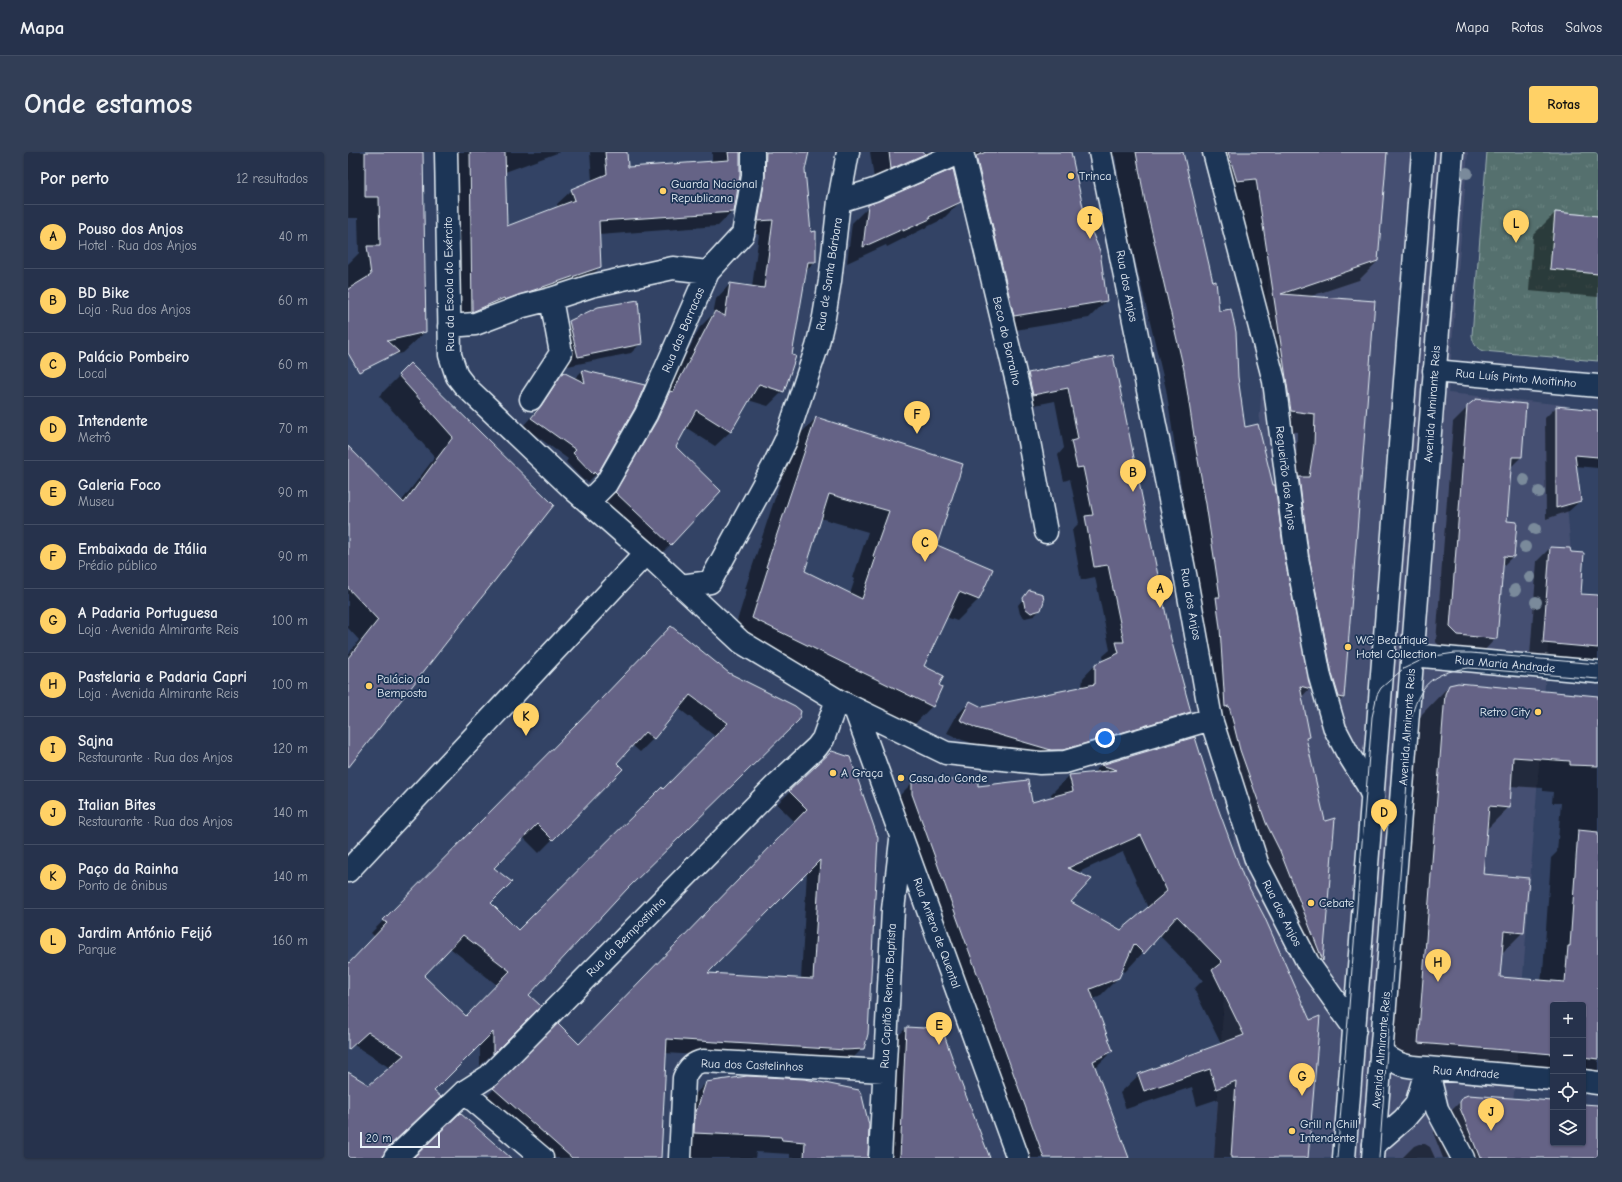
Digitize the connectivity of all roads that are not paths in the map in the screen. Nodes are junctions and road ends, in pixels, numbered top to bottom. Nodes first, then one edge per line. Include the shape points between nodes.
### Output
1 (446, 152) edge
2 (753, 152) edge
3 (848, 152) edge
4 (962, 152) edge
5 (1100, 152) edge
6 (1214, 152) edge
7 (1423, 152) edge
8 (1452, 152) edge
9 (839, 201) junction
10 (708, 272) junction
11 (551, 299) junction
12 (449, 326) junction
13 (1434, 371) junction
14 (1598, 386) edge
15 (531, 399) dead end
16 (588, 502) junction
17 (1046, 532) dead end
18 (646, 553) junction
19 (681, 586) junction
20 (1384, 653) junction
21 (1412, 655) junction
22 (1598, 672) edge
23 (846, 704) junction
24 (1211, 719) junction
25 (1373, 797) junction
26 (901, 834) junction
27 (348, 871) edge
28 (1354, 1029) junction
29 (1381, 1051) junction
30 (1428, 1068) junction
31 (884, 1071) junction
32 (1550, 1079) edge
33 (1586, 1082) edge
34 (1598, 1083) edge
35 (464, 1092) junction
36 (1426, 1105) junction
37 (1373, 1151) edge
38 (395, 1158) edge
39 (542, 1158) edge
40 (680, 1158) edge
41 (880, 1158) edge
42 (1018, 1158) edge
43 (1344, 1158) edge
44 (1464, 1158) edge

1 - 12 street, Rua da Escola do Exército
2 - 10 street, Rua das Barracas via 753,176 743,234
3 - 9 street, Rua de Santa Bárbara
4 - 9 street via 874,190
4 - 17 street, Beco do Borralho via 1021,399
5 - 24 street, Rua dos Anjos via 1186,579
6 - 25 street, Regueirão dos Anjos via 1274,381 1296,558 1320,677 1335,729
7 - 20 street
8 - 13 street, Avenida Almirante Reis
9 - 19 street, Rua de Santa Bárbara via 824,317 817,347 786,440 710,582
10 - 11 street via 673,268 591,286
10 - 16 street, Rua das Barracas via 646,414 606,484
11 - 12 street via 523,306 475,324
11 - 15 street via 562,353
12 - 16 street, Rua da Escola do Exército via 452,366 460,381
13 - 14 street, Rua Luís Pinto Moitinho
13 - 21 street, Avenida Almirante Reis
16 - 18 street, Rua da Escola do Exército
18 - 19 street, Rua da Escola do Exército
18 - 27 street
19 - 23 street, Rua da Escola do Exército via 741,642
20 - 21 street, Rua Maria Andrade
20 - 25 street
21 - 22 street, Rua Maria Andrade
21 - 29 street, Avenida Almirante Reis
23 - 24 street, Rua da Escola do Exército via 946,753 1040,762 1065,762 1082,758
23 - 26 street, Rua Antero de Quental
23 - 35 street, Rua da Bempostinha via 817,747 489,1076
24 - 28 street, Rua dos Anjos via 1258,866 1308,962
25 - 28 street
26 - 31 street, Rua Capitão Renato Baptista via 893,910
26 - 42 street, Rua Antero de Quental
28 - 29 street, Rua dos Anjos
28 - 43 street
29 - 30 street via 1405,1066
29 - 37 street, Avenida Almirante Reis
30 - 32 street, Rua Andrade
30 - 36 street
31 - 40 street, Rua dos Castelinhos via 697,1062 686,1071 684,1078
31 - 41 street, Rua Capitão Renato Baptista
33 - 34 street
35 - 38 street, Rua da Bempostinha
35 - 39 street
36 - 37 street via 1404,1119
36 - 44 street via 1443,1122

